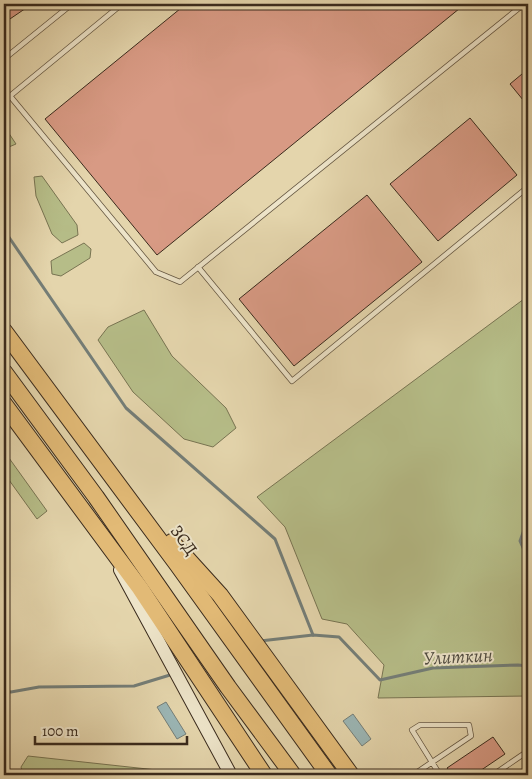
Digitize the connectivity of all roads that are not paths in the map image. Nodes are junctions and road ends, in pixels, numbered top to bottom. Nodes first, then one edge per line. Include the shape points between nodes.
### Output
1 (72, 4) edge
2 (122, 4) edge
3 (524, 4) edge
4 (4, 59) edge
5 (528, 187) edge
6 (198, 267) junction
7 (4, 331) edge
8 (4, 372) edge
9 (4, 404) edge
10 (116, 482) junction
11 (110, 550) junction
12 (528, 751) edge
13 (432, 762) junction
14 (231, 775) edge
15 (264, 775) edge
16 (293, 775) edge
17 (329, 775) edge
18 (351, 775) edge
19 (413, 775) edge
20 (440, 775) edge
21 (493, 775) edge

1 - 4 lane
2 - 6 lane via 10,96 156,272 180,282
3 - 6 lane
5 - 6 lane via 292,381
7 - 10 highway, ЗСД
8 - 16 highway
9 - 11 highway
10 - 17 highway, ЗСД
10 - 18 highway via 220,595
11 - 14 main road
11 - 15 highway via 140,588
12 - 21 lane
13 - 13 lane via 471,736 468,725 420,724 412,730
13 - 19 lane
13 - 20 lane

